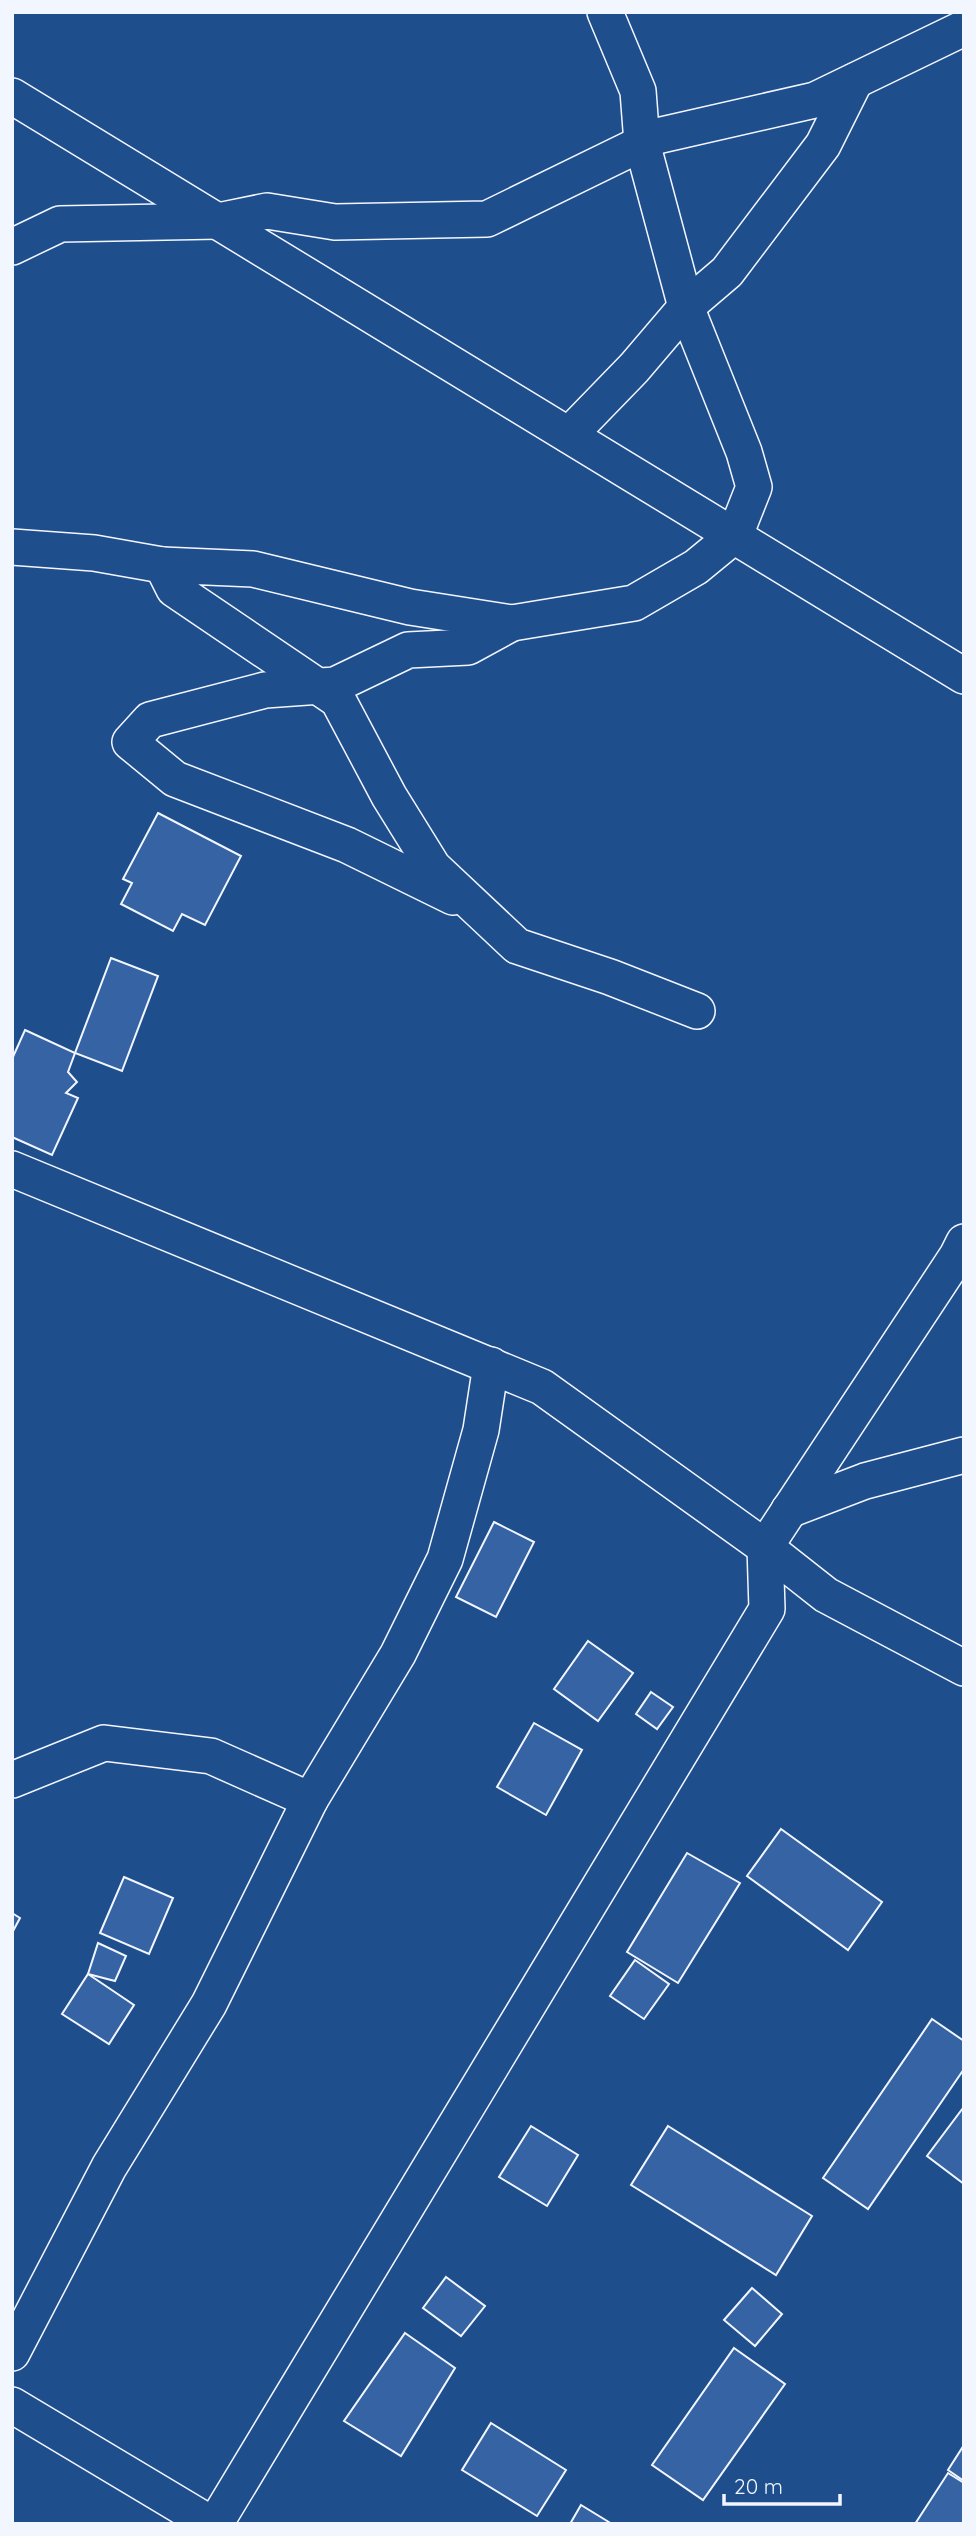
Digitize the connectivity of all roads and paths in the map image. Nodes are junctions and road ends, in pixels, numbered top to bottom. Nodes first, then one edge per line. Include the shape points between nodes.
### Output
1 (605, 12) edge
2 (964, 28) edge
3 (855, 80) junction
4 (12, 96) edge
5 (642, 143) junction
6 (218, 221) junction
7 (12, 247) edge
8 (686, 307) junction
9 (569, 435) junction
10 (734, 535) junction
11 (12, 547) edge
12 (162, 565) junction
13 (512, 623) junction
14 (964, 676) edge
15 (319, 687) junction
16 (479, 910) junction
17 (697, 1011) dead end
18 (12, 1169) edge
19 (964, 1242) edge
20 (948, 1291) edge
21 (491, 1366) junction
22 (964, 1455) edge
23 (789, 1510) junction
24 (765, 1547) junction
25 (964, 1668) edge
26 (12, 1780) edge
27 (310, 1800) junction
28 (12, 2353) edge
29 (12, 2405) edge
30 (213, 2524) edge

1 - 5 street via 638,91
2 - 3 street
3 - 5 street via 816,100
3 - 8 street via 823,145 727,272
4 - 6 street
5 - 6 street via 487,219 335,222 267,211
5 - 8 street
6 - 7 street via 60,224
6 - 9 street
8 - 9 street
8 - 10 street via 754,487
9 - 10 street
10 - 13 street via 696,567 634,603
10 - 14 street
11 - 12 street via 94,553
12 - 13 street via 253,569 410,607
12 - 15 street via 174,589
13 - 15 street via 468,647 408,650 335,685
15 - 16 street via 338,700 433,867
15 - 16 street via 265,690 150,720 130,742 176,779 347,845
16 - 17 street via 516,946
18 - 21 street
19 - 20 street
20 - 23 street
21 - 24 street via 542,1387
21 - 27 street via 481,1430 445,1559 398,1654
22 - 23 street via 865,1481
23 - 24 street
24 - 25 street via 825,1594
24 - 30 street via 767,1609
26 - 27 street via 104,1743 211,1756
27 - 28 street via 209,2004 110,2167
29 - 30 street

